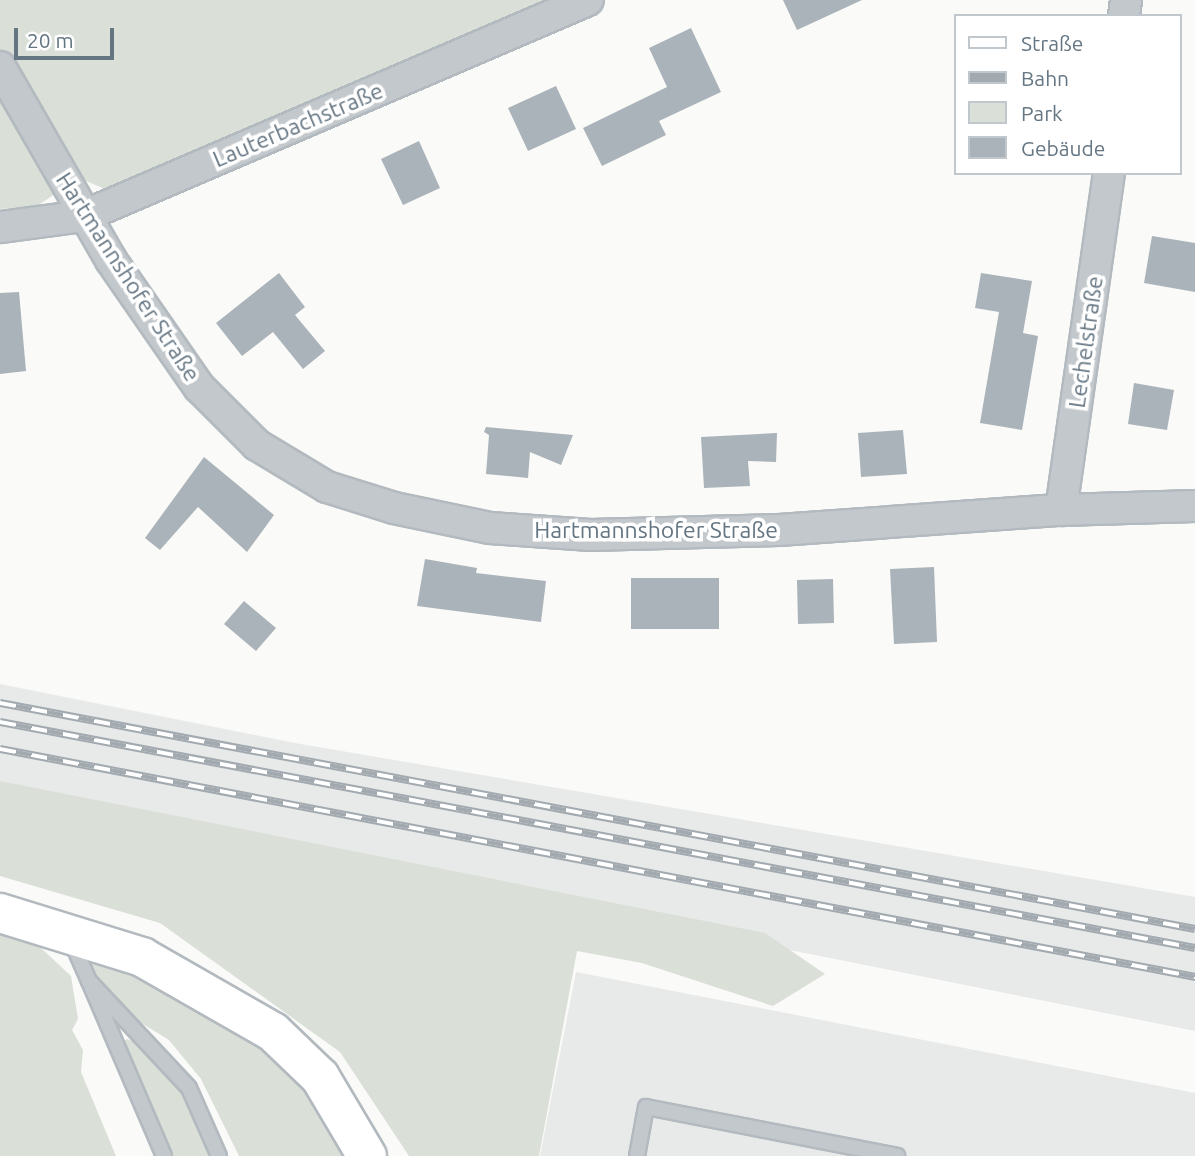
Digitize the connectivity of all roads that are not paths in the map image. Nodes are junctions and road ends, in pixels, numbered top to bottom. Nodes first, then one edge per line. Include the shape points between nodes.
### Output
1 (589, 0) edge
2 (0, 67) edge
3 (1109, 175) edge
4 (84, 216) junction
5 (0, 227) edge
6 (1195, 506) edge
7 (1061, 510) junction
8 (0, 913) edge
9 (68, 935) junction
10 (89, 981) junction
11 (164, 1156) edge
12 (219, 1156) edge
13 (367, 1156) edge
14 (637, 1156) edge
15 (897, 1156) edge

1 - 4 street, Lauterbachstraße
2 - 4 street, Hartmannshofer Straße
3 - 7 street, Lechelstraße
4 - 5 street, Lauterbachstraße
4 - 7 street, Hartmannshofer Straße via 199,387 257,445 327,487 394,508 490,528 591,535 779,530
6 - 7 street, Hartmannshofer Straße
8 - 9 street
9 - 10 lane
9 - 13 street via 142,957 273,1032 320,1077
10 - 11 lane
10 - 12 lane via 188,1088
14 - 15 lane via 646,1107

